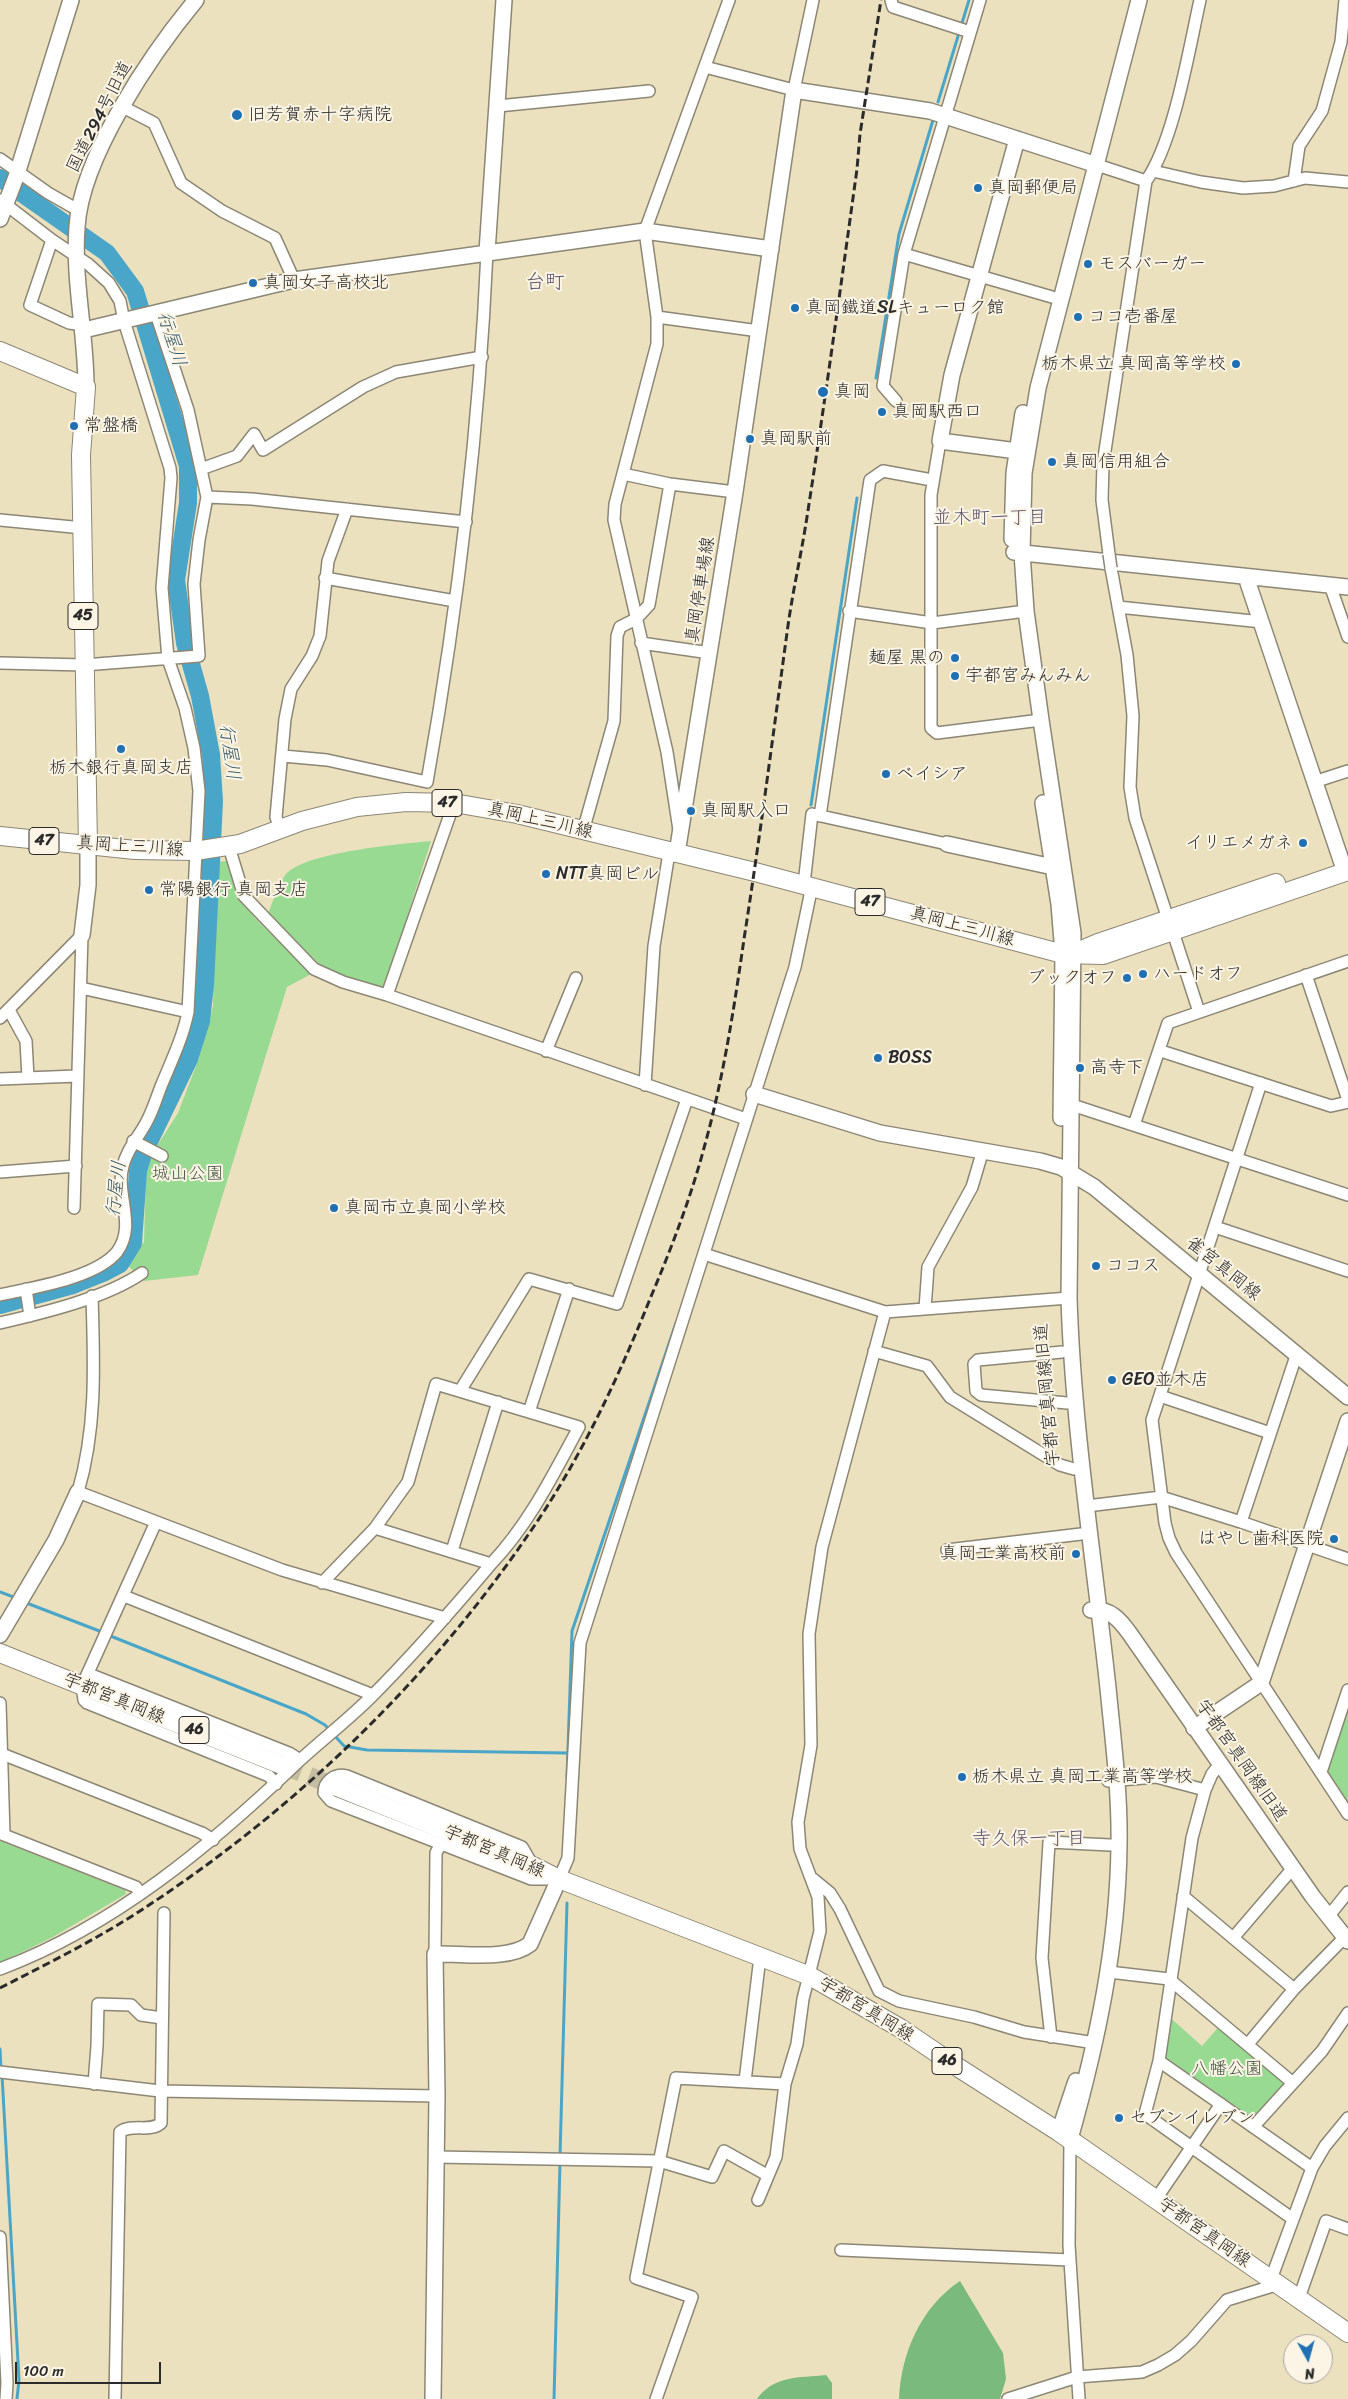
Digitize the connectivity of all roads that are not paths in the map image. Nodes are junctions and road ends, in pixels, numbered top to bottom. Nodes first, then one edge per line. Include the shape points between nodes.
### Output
1 (71, 0) edge
2 (196, 0) edge
3 (504, 0) edge
4 (729, 0) edge
5 (813, 0) edge
6 (891, 0) edge
7 (980, 0) edge
8 (1129, 0) edge
9 (1138, 0) edge
10 (1200, 0) edge
11 (1345, 0) edge
12 (964, 30) junction
13 (1344, 43) edge
14 (705, 66) junction
15 (794, 90) junction
16 (649, 91) dead end
17 (123, 106) junction
18 (498, 106) junction
19 (944, 115) junction
20 (1016, 139) junction
21 (0, 159) edge
22 (1092, 163) junction
23 (1153, 171) junction
24 (16, 174) junction
25 (1146, 181) junction
26 (1294, 181) junction
27 (1348, 182) edge
28 (5, 201) edge
29 (78, 215) junction
30 (0, 219) edge
31 (645, 231) junction
32 (52, 240) junction
33 (771, 249) junction
34 (77, 252) junction
35 (487, 252) junction
36 (904, 254) junction
37 (978, 275) junction
38 (294, 280) junction
39 (1052, 297) junction
40 (155, 315) junction
41 (657, 317) junction
42 (127, 321) junction
43 (84, 330) junction
44 (759, 331) junction
45 (0, 351) edge
46 (482, 357) junction
47 (86, 387) junction
48 (896, 401) dead end
49 (940, 441) junction
50 (1021, 452) junction
51 (201, 469) junction
52 (624, 474) junction
53 (932, 480) junction
54 (670, 484) junction
55 (736, 492) junction
56 (207, 497) junction
57 (347, 509) junction
58 (0, 520) edge
59 (466, 522) junction
60 (83, 528) junction
61 (1017, 552) junction
62 (1246, 576) junction
63 (325, 578) junction
64 (1330, 585) junction
65 (1348, 587) edge
66 (456, 601) junction
67 (1118, 607) junction
68 (849, 611) junction
69 (1022, 612) junction
70 (636, 618) junction
71 (1262, 622) junction
72 (932, 623) junction
73 (1348, 637) edge
74 (641, 643) junction
75 (710, 653) junction
76 (170, 658) junction
77 (0, 663) edge
78 (84, 665) junction
79 (1036, 721) junction
80 (283, 756) junction
81 (1348, 771) edge
82 (1314, 782) junction
83 (454, 803) junction
84 (820, 816) junction
85 (280, 829) junction
86 (583, 831) junction
87 (680, 834) junction
88 (0, 836) edge
89 (947, 844) joint
90 (88, 846) junction
91 (211, 849) junction
92 (676, 854) junction
93 (1053, 867) junction
94 (1346, 869) edge
95 (808, 885) junction
96 (1171, 925) junction
97 (82, 935) junction
98 (1068, 954) junction
99 (1348, 961) edge
100 (1306, 975) junction
101 (576, 978) dead end
102 (81, 988) junction
103 (386, 995) junction
104 (9, 1010) junction
105 (188, 1012) junction
106 (1199, 1012) junction
107 (0, 1018) edge
108 (546, 1051) junction
109 (1161, 1051) junction
110 (77, 1076) junction
111 (28, 1078) junction
112 (0, 1079) edge
113 (1261, 1083) junction
114 (644, 1084) junction
115 (754, 1094) junction
116 (687, 1099) junction
117 (1348, 1101) edge
118 (1072, 1105) junction
119 (746, 1119) junction
120 (1134, 1125) junction
121 (133, 1141) junction
122 (983, 1150) junction
123 (162, 1156) dead end
124 (1236, 1158) junction
125 (76, 1166) junction
126 (1066, 1170) junction
127 (0, 1172) edge
128 (1348, 1195) edge
129 (74, 1208) dead end
130 (1215, 1227) junction
131 (704, 1254) junction
132 (1348, 1271) edge
133 (142, 1273) dead end
134 (1199, 1273) junction
135 (26, 1289) junction
136 (569, 1289) junction
137 (0, 1295) edge
138 (92, 1296) junction
139 (1064, 1298) junction
140 (925, 1309) junction
141 (885, 1312) junction
142 (30, 1316) junction
143 (0, 1323) edge
144 (874, 1352) junction
145 (1062, 1352) junction
146 (1297, 1353) junction
147 (460, 1391) junction
148 (1160, 1396) junction
149 (1348, 1397) edge
150 (498, 1402) junction
151 (1067, 1404) junction
152 (529, 1412) junction
153 (1348, 1421) edge
154 (1270, 1432) junction
155 (1074, 1469) junction
156 (78, 1492) junction
157 (1161, 1497) junction
158 (1086, 1506) junction
159 (156, 1522) junction
160 (1241, 1522) junction
161 (375, 1528) junction
162 (1081, 1534) junction
163 (1308, 1545) junction
164 (947, 1550) dead end
165 (452, 1551) junction
166 (1348, 1559) edge
167 (491, 1564) junction
168 (322, 1583) junction
169 (124, 1596) junction
170 (1095, 1609) junction
171 (445, 1618) junction
172 (0, 1635) edge
173 (0, 1652) edge
174 (86, 1680) junction
175 (1261, 1683) junction
176 (1347, 1694) edge
177 (373, 1695) junction
178 (0, 1703) edge
179 (1194, 1728) junction
180 (2, 1754) junction
181 (292, 1763) junction
182 (1220, 1764) junction
183 (1321, 1772) junction
184 (1112, 1781) junction
185 (276, 1784) junction
186 (332, 1785) tunnel mouth
187 (1205, 1790) junction
188 (1348, 1814) edge
189 (213, 1840) junction
190 (440, 1845) junction
191 (1110, 1845) junction
192 (532, 1866) junction
193 (1293, 1868) junction
194 (812, 1878) junction
195 (559, 1879) junction
196 (1348, 1892) edge
197 (140, 1894) junction
198 (1183, 1896) junction
199 (164, 1913) dead end
200 (1328, 1917) junction
201 (1233, 1938) junction
202 (1346, 1939) edge
203 (435, 1954) junction
204 (760, 1957) junction
205 (0, 1969) edge
206 (1109, 1972) junction
207 (810, 1976) junction
208 (1169, 1979) junction
209 (1294, 1990) junction
210 (1348, 2012) edge
211 (162, 2018) junction
212 (1051, 2037) junction
213 (1090, 2042) junction
214 (1248, 2044) junction
215 (1158, 2061) junction
216 (2, 2072) edge
217 (745, 2081) junction
218 (1293, 2083) junction
219 (94, 2084) junction
220 (785, 2084) junction
221 (160, 2091) junction
222 (437, 2096) junction
223 (1221, 2104) junction
224 (1348, 2118) edge
225 (1253, 2127) junction
226 (1064, 2135) junction
227 (1191, 2147) junction
228 (436, 2157) junction
229 (659, 2161) junction
230 (1312, 2168) junction
231 (767, 2175) junction
232 (1156, 2199) junction
233 (758, 2200) dead end
234 (1293, 2218) junction
235 (1348, 2229) edge
236 (0, 2237) edge
237 (0, 2246) edge
238 (841, 2250) dead end
239 (1070, 2260) junction
240 (1275, 2282) junction
241 (1299, 2298) junction
242 (1348, 2333) edge
243 (1077, 2377) junction
244 (6, 2399) edge
245 (116, 2399) edge
246 (433, 2399) edge
247 (656, 2399) edge
248 (1008, 2399) edge
249 (1079, 2399) edge

1 - 24 street
2 - 17 street, 国道294号旧道 via 161,45
3 - 18 street
4 - 14 street
5 - 15 street
6 - 12 street via 893,7
7 - 12 street
8 - 22 street
9 - 22 street
10 - 23 street via 1169,128
11 - 13 street
12 - 19 street
13 - 26 street via 1322,111 1299,146
14 - 15 street
14 - 31 street
15 - 19 street
15 - 33 street, 真岡停車場線
16 - 18 street
17 - 29 street, 国道294号旧道 via 95,160
17 - 38 street via 154,123 181,183 222,211 275,238
18 - 35 street
19 - 20 street
19 - 36 street
20 - 22 street
20 - 37 street
21 - 24 street
22 - 25 street
22 - 39 street
22 - 50 street
23 - 25 street
23 - 26 street via 1243,188
24 - 28 street
24 - 29 street
25 - 67 street, bridge via 1103,464 1102,500
26 - 27 street via 1306,178
28 - 30 street
28 - 32 street
29 - 34 street, 国道294号旧道
31 - 33 street
31 - 35 street
31 - 41 street
32 - 34 street
32 - 43 street via 30,305 78,324
33 - 44 street, 真岡停車場線
34 - 42 street via 115,290
34 - 43 street, 国道294号旧道
35 - 38 street
35 - 46 street
36 - 37 street
36 - 48 street via 883,386
37 - 39 street
37 - 49 street via 948,390
38 - 40 street
39 - 50 street via 1029,384
40 - 42 street
40 - 51 street via 188,410
41 - 44 street
41 - 52 street via 657,344
42 - 43 street
42 - 76 street via 170,468 162,588
43 - 47 street, 国道294号旧道
44 - 55 street, 真岡停車場線
45 - 47 main road
46 - 51 street via 396,372 363,386 263,450 254,434 237,456
46 - 59 street
47 - 60 main road, 45 via 81,455
49 - 50 street
49 - 53 street
50 - 61 street via 1022,508
51 - 56 street
52 - 54 street
52 - 70 street via 614,520
53 - 68 street via 883,471 870,480
53 - 72 street
54 - 55 street
54 - 70 street via 649,605
55 - 75 street, 真岡停車場線
56 - 57 street
56 - 76 street via 194,584 199,656
57 - 59 street
57 - 63 street
58 - 60 street
59 - 66 street
60 - 78 main road, 45
61 - 62 street
61 - 69 street
62 - 64 street
62 - 71 street
63 - 66 street
63 - 80 street via 320,636 312,656 291,689
64 - 65 street
64 - 73 street
66 - 80 street via 427,782 327,760
67 - 71 street
67 - 96 street via 1134,716 1130,787 1133,810
68 - 72 street
68 - 84 street
69 - 72 street
69 - 79 street
70 - 74 street
70 - 86 street via 620,627 617,636 614,721
71 - 82 street
72 - 79 street via 931,728 937,732
74 - 75 street
74 - 87 street via 667,752
75 - 87 street, 真岡停車場線
76 - 78 street
76 - 91 street via 197,766 199,817
77 - 78 street
78 - 90 main road, 45
79 - 93 street
79 - 98 street via 1068,894
80 - 85 street via 276,817
81 - 82 street
82 - 94 street
83 - 85 main road, 真岡上三川線 / 47 via 406,802 357,807
83 - 86 main road, 真岡上三川線 / 47
83 - 103 street
84 - 89 street
84 - 95 street via 812,814
85 - 91 main road, 真岡上三川線 / 47
86 - 92 main road, 真岡上三川線 / 47
87 - 92 street, 真岡停車場線
88 - 90 main road, 真岡上三川線 / 47
89 - 93 street
90 - 91 main road, 真岡上三川線 / 47 via 162,852
90 - 97 street via 88,885
91 - 103 street via 244,896 314,969
91 - 105 street
92 - 95 main road, 真岡上三川線 / 47
92 - 114 street via 668,860 657,922
93 - 98 street
94 - 96 main road
95 - 98 main road, 真岡上三川線 / 47
95 - 115 street via 795,967
96 - 98 main road
96 - 106 street
97 - 102 street
97 - 104 street
98 - 118 street
98 - 126 street
99 - 100 street
100 - 106 street
100 - 117 street
101 - 108 street
102 - 105 street
102 - 110 street
103 - 108 street
104 - 107 street
104 - 111 street via 26,1041
105 - 121 street via 181,1038 146,1123
106 - 109 street via 1168,1022
108 - 114 street
109 - 113 street
109 - 120 street
110 - 111 street
110 - 125 street
111 - 112 street
113 - 117 street via 1331,1106
113 - 124 street
114 - 116 street
115 - 119 street
115 - 122 street, 雀宮真岡線 via 880,1132
116 - 119 street
116 - 136 street via 617,1304
118 - 120 street
118 - 126 street
119 - 131 street
120 - 124 street
121 - 123 street
121 - 135 street via 122,1167 127,1224 117,1251 102,1265 82,1274
122 - 126 street, 雀宮真岡線 via 1040,1161
122 - 140 street via 972,1186 928,1267
124 - 128 street
124 - 130 street
125 - 127 street
125 - 129 street
126 - 134 street, 雀宮真岡線 via 1094,1187
126 - 139 street, 宇都宮真岡線旧道
130 - 132 street
130 - 134 street
131 - 141 street
131 - 195 street via 580,1643 568,1858
133 - 138 street via 125,1285
134 - 146 street, 雀宮真岡線
134 - 148 street
135 - 137 street
135 - 142 street
136 - 147 street via 529,1279
136 - 152 street
138 - 142 street
138 - 156 street via 92,1428
139 - 140 street
139 - 145 street, 宇都宮真岡線旧道
139 - 158 street, 宇都宮真岡線旧道
140 - 141 street
141 - 144 street
142 - 143 street
144 - 155 street via 926,1366 950,1397 1060,1465
144 - 194 street via 822,1547 809,1634 811,1745 798,1822 800,1849
145 - 151 street, 宇都宮真岡線旧道
145 - 151 street via 978,1360 974,1364 976,1391 981,1395
146 - 149 street, 雀宮真岡線
146 - 154 street
147 - 150 street
147 - 161 street via 436,1384 408,1482
148 - 154 street
148 - 157 street via 1152,1420
150 - 152 street
150 - 165 street
151 - 155 street, 宇都宮真岡線旧道
152 - 167 street via 579,1427 544,1492 511,1543
153 - 163 street
154 - 160 street
155 - 162 street, 宇都宮真岡線旧道
156 - 159 street
156 - 172 street via 56,1540
157 - 158 street
157 - 160 street
157 - 175 street via 1169,1538 1176,1553
158 - 170 street, 宇都宮真岡線旧道
159 - 168 street
159 - 169 street
160 - 163 street
161 - 165 street
161 - 168 street
162 - 164 street
162 - 170 street, 宇都宮真岡線旧道
163 - 166 street
163 - 175 street
165 - 167 street
167 - 171 street
168 - 171 street
169 - 174 street
169 - 177 street
170 - 179 street, 宇都宮真岡線旧道 via 1110,1612 1123,1624
170 - 184 street
171 - 177 street
173 - 174 main road, 宇都宮真岡線 / 46
174 - 181 main road, 宇都宮真岡線 / 46
174 - 185 street via 82,1694 87,1704 269,1776
175 - 179 street
175 - 183 street
176 - 183 street
177 - 181 street via 332,1733
178 - 180 street
179 - 182 street, 宇都宮真岡線旧道
180 - 189 street
180 - 197 street via 4,1836 136,1887
181 - 185 street
182 - 187 street
182 - 193 street, 宇都宮真岡線旧道
183 - 188 street
184 - 187 street via 1156,1777
184 - 191 street
184 - 206 street via 1119,1846
185 - 189 street
186 - 192 main road, 宇都宮真岡線 / 46
187 - 198 street via 1192,1838
189 - 197 street
190 - 192 street via 331,1801 324,1788 333,1776 346,1776 522,1847
190 - 195 street via 531,1879
190 - 203 street via 436,1853
191 - 212 street via 1049,1842 1042,1958
191 - 213 street via 1104,1939
192 - 195 main road, 宇都宮真岡線 / 46
193 - 200 street, 宇都宮真岡線旧道
193 - 201 street
194 - 207 street via 818,1897 820,1931
194 - 212 street via 830,1893 840,1909 879,1991 899,2001
195 - 203 street via 530,1944 524,1949 503,1954
195 - 204 main road, 宇都宮真岡線 / 46
196 - 200 street
197 - 205 street via 48,1948
198 - 201 street
198 - 208 street
199 - 211 street
200 - 202 street, 宇都宮真岡線旧道
201 - 209 street
202 - 209 street
203 - 222 street
204 - 207 main road, 宇都宮真岡線 / 46
204 - 217 street
206 - 208 street
206 - 213 street
207 - 220 street via 797,2044
207 - 226 main road, 宇都宮真岡線 / 46 via 900,2028
208 - 214 street
208 - 215 street
209 - 214 street
210 - 218 street via 1322,2051
211 - 219 street via 141,2015 130,2005 98,2004
211 - 221 street
212 - 213 street
213 - 226 street via 1075,2085
214 - 218 street
215 - 223 street
215 - 227 street via 1145,2114
216 - 219 street
217 - 220 street
217 - 229 street via 676,2078
218 - 225 street
219 - 221 street
220 - 231 street via 776,2157
221 - 222 street
221 - 245 street via 161,2123 156,2128 126,2128 120,2132
222 - 228 street
223 - 225 street
223 - 227 street
224 - 230 street via 1324,2146
225 - 230 street
226 - 232 main road, 宇都宮真岡線 / 46
226 - 239 street
227 - 232 street
227 - 234 street
228 - 229 street
228 - 246 street
229 - 231 street via 712,2177 724,2151
229 - 247 street via 636,2278 692,2298
230 - 234 street
231 - 233 street
232 - 240 main road, 宇都宮真岡線 / 46
234 - 240 street
235 - 241 street via 1326,2221
236 - 237 street
237 - 244 street via 8,2383
238 - 239 street
239 - 243 street
240 - 241 main road, 宇都宮真岡線 / 46
240 - 243 street via 1227,2300 1191,2341 1158,2365 1142,2372
241 - 242 main road, 宇都宮真岡線 / 46
243 - 248 street
243 - 249 street

